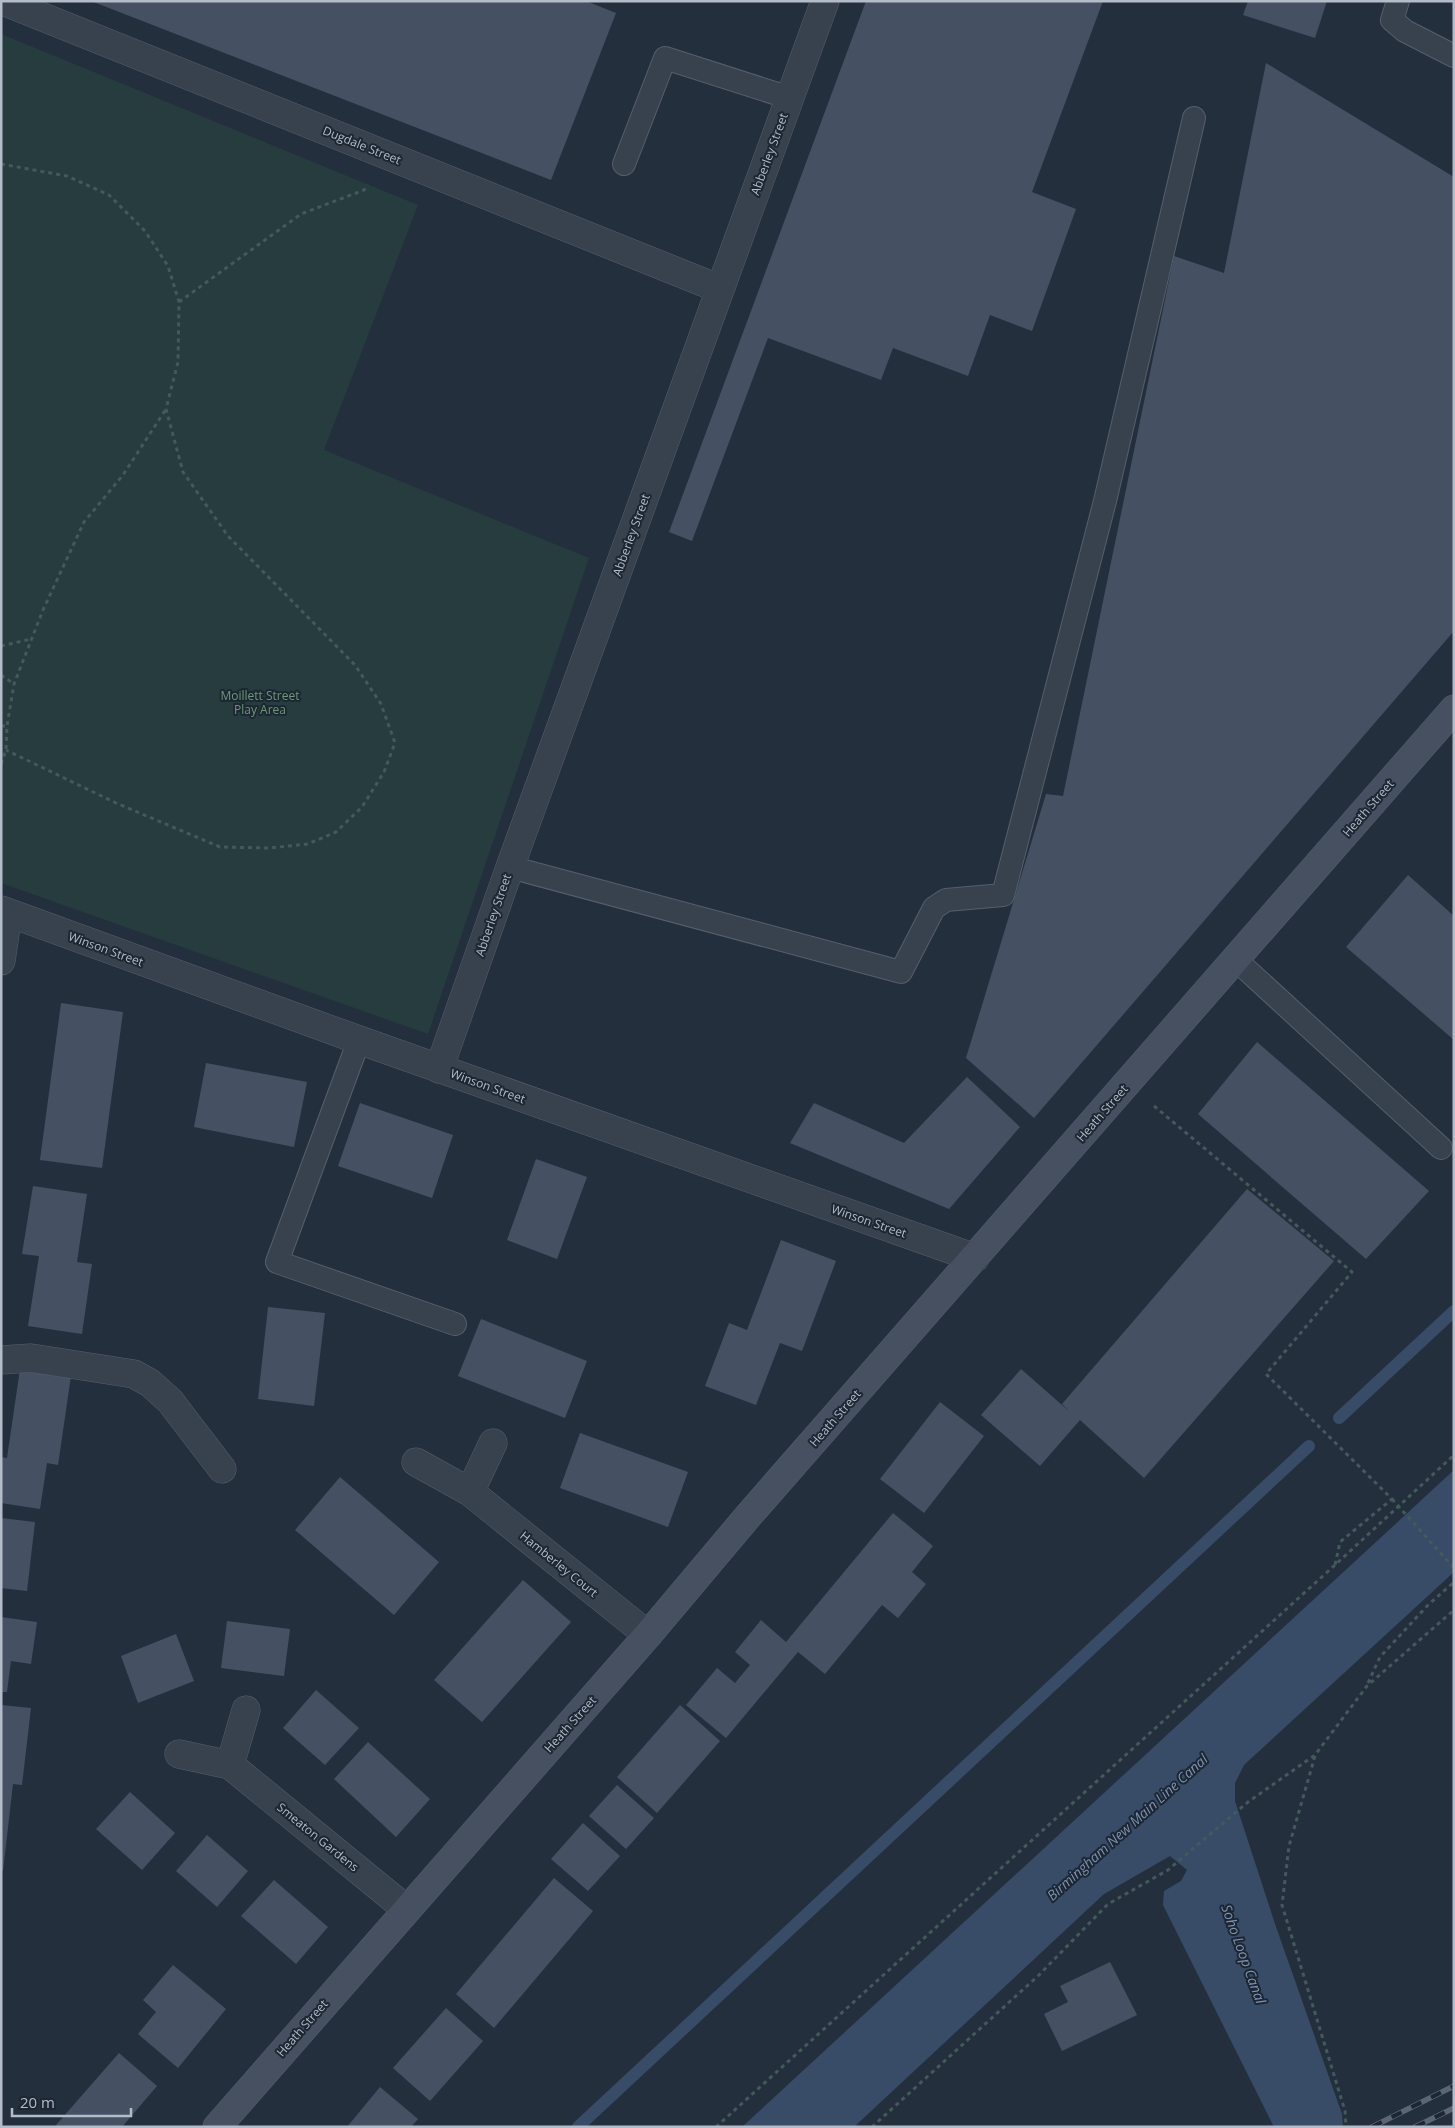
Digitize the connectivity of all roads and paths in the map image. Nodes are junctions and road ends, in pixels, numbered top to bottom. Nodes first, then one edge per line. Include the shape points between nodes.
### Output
1 (3, 1) edge
2 (825, 1) edge
3 (1398, 1) edge
4 (1454, 56) edge
5 (790, 98) junction
6 (1194, 118) dead end
7 (386, 154) junction
8 (1, 164) edge
9 (624, 164) dead end
10 (720, 289) junction
11 (179, 302) junction
12 (166, 409) junction
13 (31, 639) junction
14 (1, 646) edge
15 (1, 675) edge
16 (14, 684) junction
17 (1454, 709) edge
18 (1, 726) edge
19 (7, 726) junction
20 (6, 750) junction
21 (1, 764) edge
22 (510, 867) junction
23 (5, 912) edge
24 (1236, 959) junction
25 (1, 960) edge
26 (359, 1040) junction
27 (439, 1069) junction
28 (1128, 1083) junction
29 (1441, 1148) dead end
30 (975, 1258) junction
31 (455, 1324) dead end
32 (1, 1360) edge
33 (493, 1443) dead end
34 (1454, 1455) edge
35 (416, 1462) dead end
36 (222, 1469) dead end
37 (470, 1492) junction
38 (1392, 1499) junction
39 (1335, 1565) junction
40 (1454, 1568) edge
41 (1454, 1582) edge
42 (1454, 1610) edge
43 (648, 1635) junction
44 (1367, 1686) junction
45 (246, 1710) dead end
46 (179, 1754) dead end
47 (1315, 1755) junction
48 (230, 1765) junction
49 (406, 1909) junction
50 (217, 2127) edge
51 (716, 2127) edge
52 (872, 2127) edge
53 (1346, 2127) edge

1 - 7 street, Dugdale Street
2 - 5 street, Abberley Street
3 - 4 lane via 1392,20 1405,31
5 - 9 lane via 665,58
5 - 10 street, Abberley Street
6 - 22 lane via 1105,501 1003,896 946,900 934,908 901,972
7 - 10 street, Dugdale Street
7 - 11 path via 382,170 364,190 301,214
8 - 11 path via 68,176 109,195 145,231 168,266
10 - 22 street, Abberley Street
11 - 12 path via 178,362
12 - 13 path via 123,475 84,522
12 - 20 path via 183,472 228,536 355,665 381,704 395,743 384,772 362,808 336,832 308,844 269,848 220,847 116,803
13 - 14 path
13 - 16 path
15 - 16 path
16 - 19 path
17 - 24 main road, Heath Street
18 - 19 path
19 - 20 path
20 - 21 path
22 - 27 street, Abberley Street
23 - 25 street
23 - 26 street, Winson Street
24 - 28 main road, Heath Street
24 - 29 lane
26 - 27 street, Winson Street
26 - 31 lane via 277,1262
27 - 30 street, Winson Street
28 - 30 main road, Heath Street
28 - 38 path via 1352,1272 1266,1374
30 - 43 main road, Heath Street
32 - 36 street via 31,1358 134,1374 170,1401
33 - 37 street
34 - 39 path
35 - 37 street, Hamberley Court
37 - 43 street, Hamberley Court
38 - 39 path via 1340,1542
38 - 40 path, bridge
39 - 51 path
41 - 44 path via 1380,1657
42 - 44 path
43 - 49 main road, Heath Street
44 - 47 path
45 - 48 street
46 - 48 street, Smeaton Gardens
47 - 52 path via 1248,1802 1168,1870 1108,1904 1039,1975
47 - 53 path via 1289,1846 1282,1905 1345,2111
48 - 49 street, Smeaton Gardens
49 - 50 main road, Heath Street

